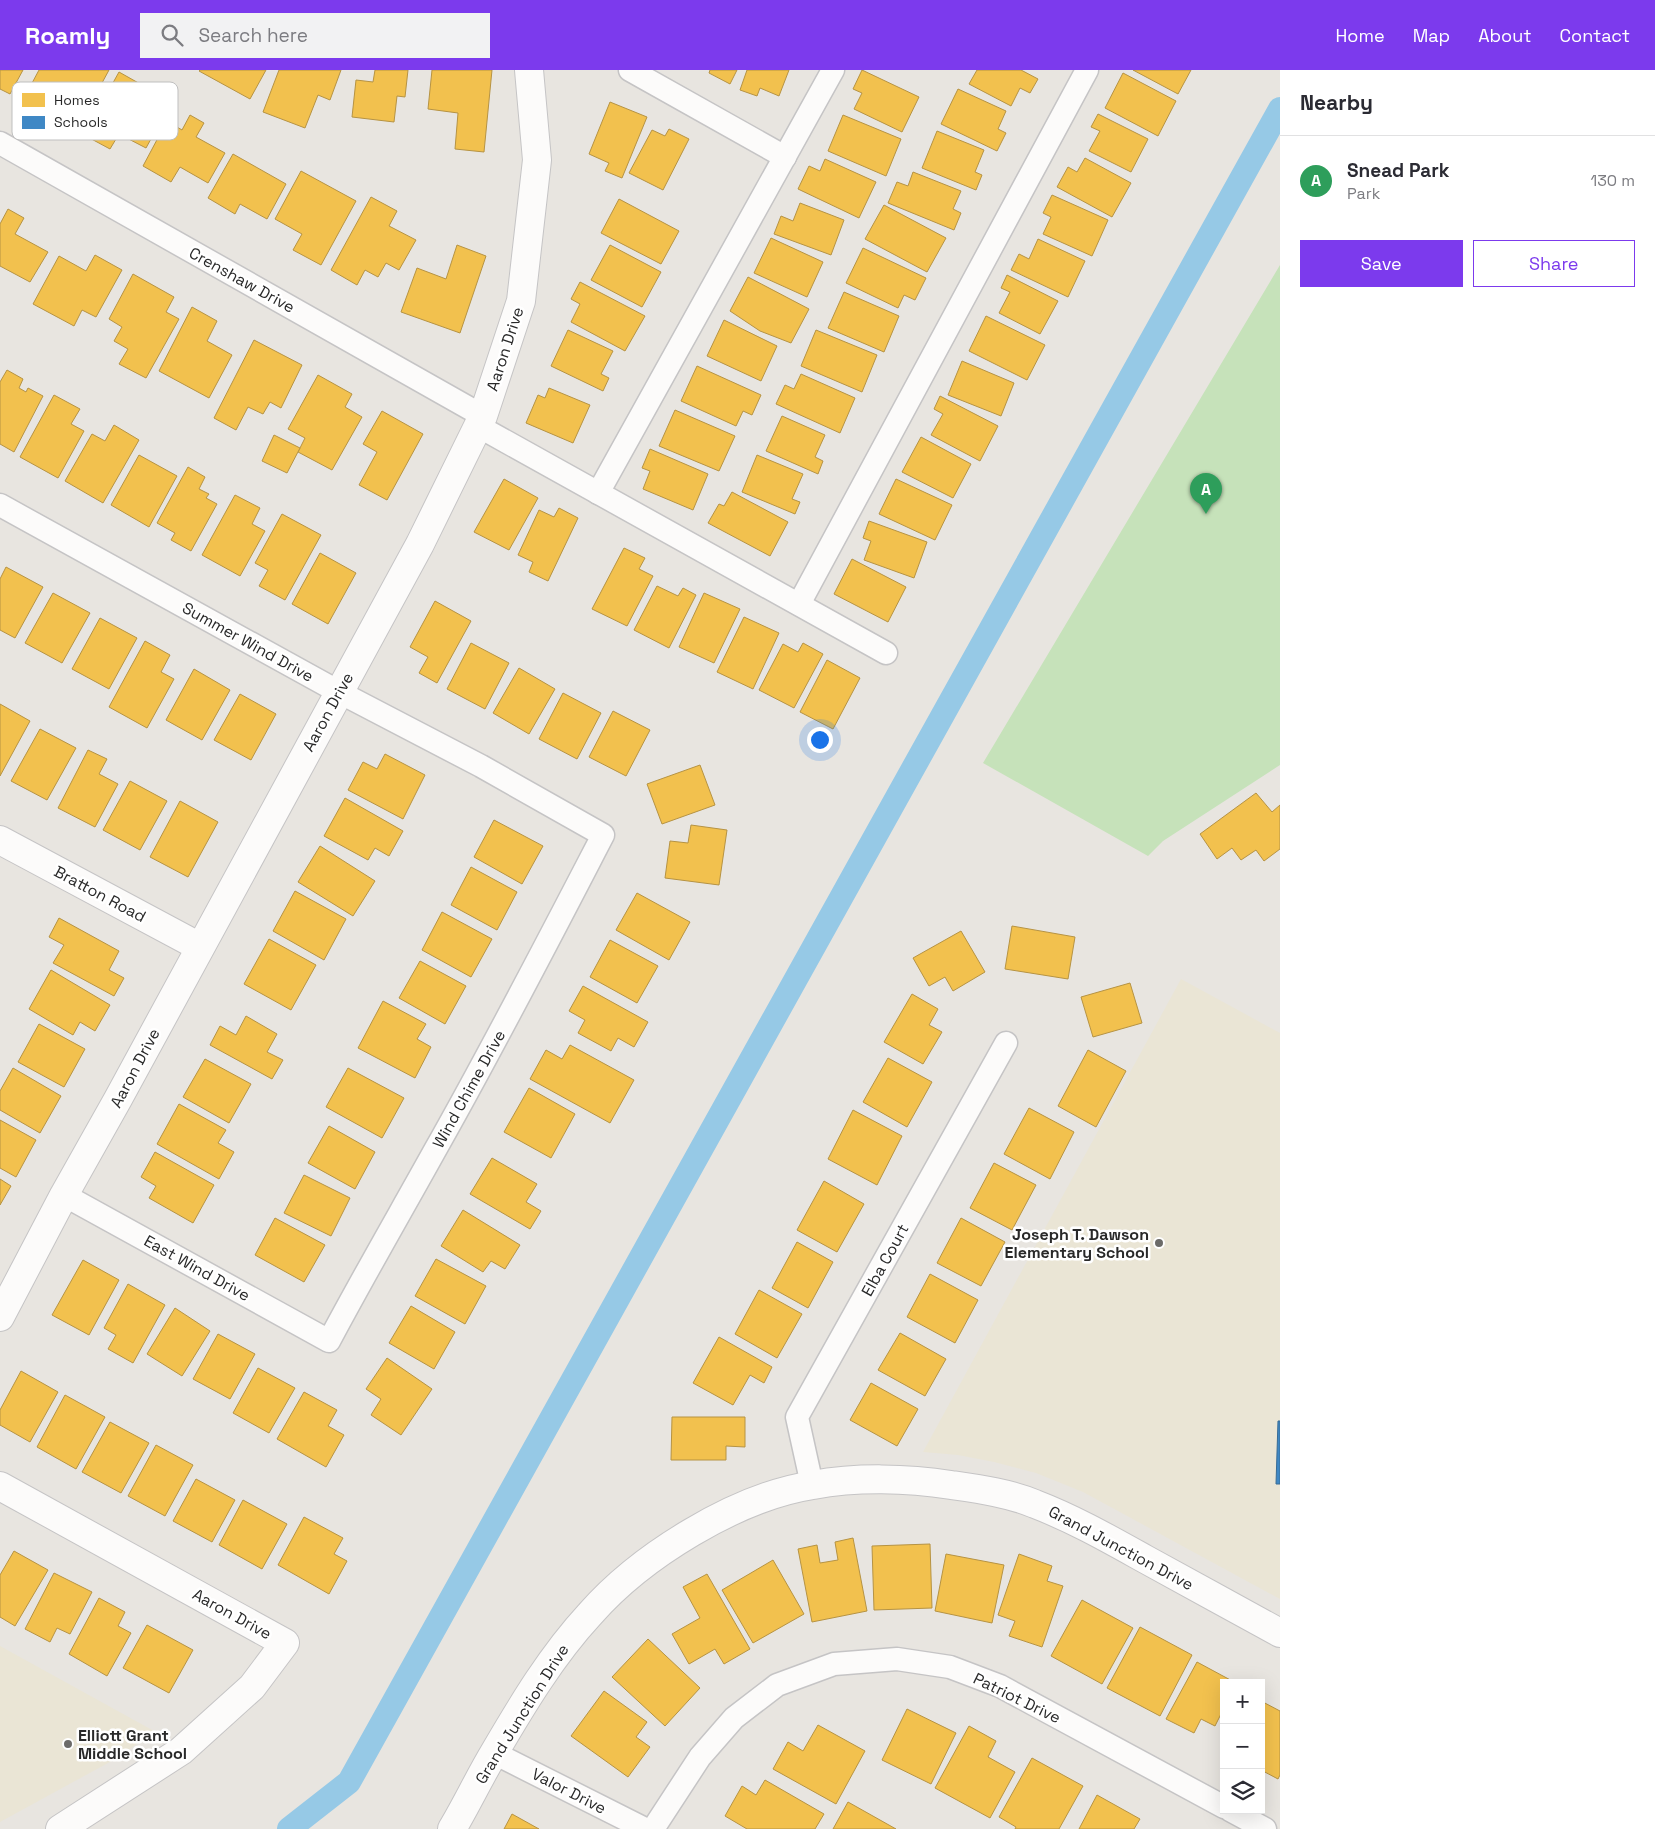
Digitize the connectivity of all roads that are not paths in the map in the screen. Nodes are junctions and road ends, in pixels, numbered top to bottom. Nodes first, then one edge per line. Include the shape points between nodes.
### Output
1 (529, 70) edge
2 (630, 70) edge
3 (833, 70) edge
4 (1088, 70) edge
5 (0, 143) edge
6 (784, 157) junction
7 (481, 421) junction
8 (598, 493) junction
9 (0, 504) edge
10 (798, 604) junction
11 (886, 653) dead end
12 (339, 692) junction
13 (603, 835) joint
14 (0, 840) edge
15 (200, 947) junction
16 (1006, 1043) dead end
17 (64, 1195) junction
18 (0, 1317) edge
19 (329, 1341) joint
20 (812, 1485) junction
21 (0, 1486) edge
22 (1280, 1633) edge
23 (494, 1753) junction
24 (1220, 1805) edge
25 (1237, 1814) edge
26 (64, 1828) edge
27 (452, 1829) edge
28 (645, 1829) edge
29 (653, 1829) edge
30 (1264, 1829) edge

1 - 7 street, Aaron Drive via 537,160 521,301
2 - 6 street
3 - 6 street
4 - 10 street
5 - 7 street, Crenshaw Drive
6 - 8 street
7 - 8 street, Crenshaw Drive
7 - 12 street, Aaron Drive via 420,544
8 - 10 street, Crenshaw Drive
9 - 12 street, Summer Wind Drive
10 - 11 street, Crenshaw Drive
12 - 13 street, Summer Wind Drive via 481,766
12 - 15 street, Aaron Drive
13 - 19 street, Wind Chime Drive via 520,997
14 - 15 street, Bratton Road
15 - 17 street, Aaron Drive
16 - 20 street, Elba Court via 797,1417
17 - 18 street, Aaron Drive
17 - 19 street, East Wind Drive
20 - 22 street, Grand Junction Drive via 872,1480 928,1481 980,1489 1033,1503 1088,1528
20 - 23 street, Grand Junction Drive via 762,1498 718,1518 673,1544 629,1576 590,1613 557,1653
21 - 26 street, Aaron Drive via 285,1644 252,1686 181,1751
23 - 27 street, Grand Junction Drive
23 - 28 street, Valor Drive
24 - 29 street, Patriot Drive via 1000,1686 950,1667 897,1659 834,1664 776,1685 734,1718 700,1757
25 - 30 street

